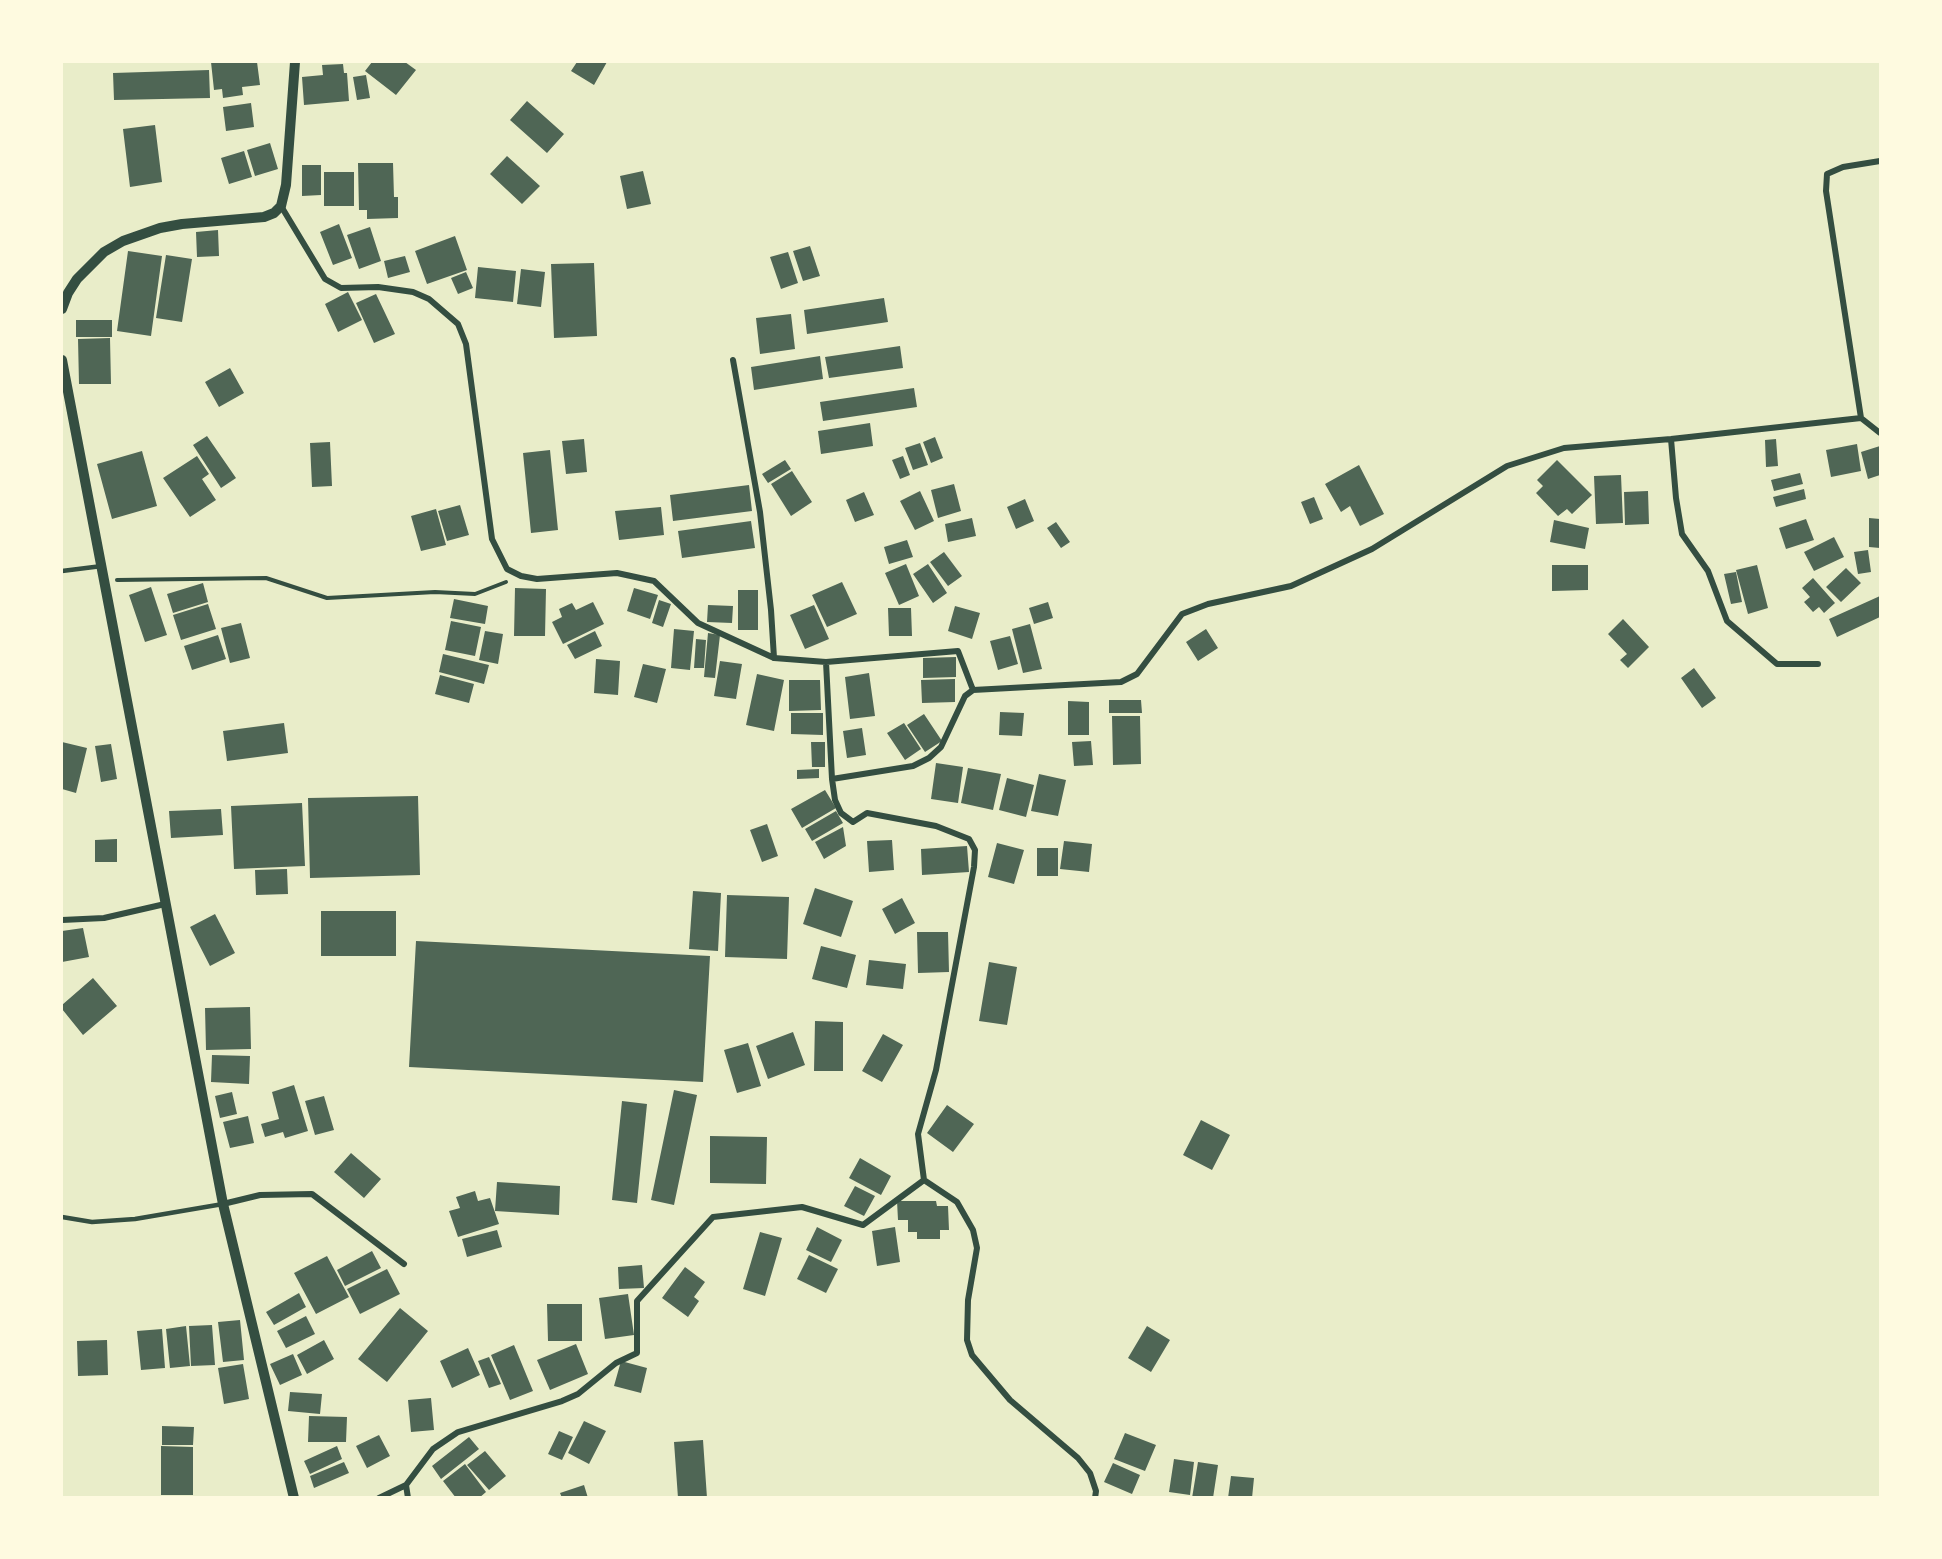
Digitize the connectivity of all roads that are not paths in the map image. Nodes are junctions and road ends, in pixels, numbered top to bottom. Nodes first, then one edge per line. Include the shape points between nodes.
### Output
1 (295, 62) edge
2 (1881, 161) edge
3 (281, 206) junction
4 (62, 309) edge
5 (62, 360) edge
6 (733, 360) dead end
7 (1861, 418) junction
8 (1881, 434) edge
9 (1671, 439) junction
10 (102, 566) junction
11 (62, 571) edge
12 (774, 658) junction
13 (826, 662) junction
14 (1818, 664) dead end
15 (974, 690) junction
16 (832, 779) junction
17 (165, 904) junction
18 (62, 920) edge
19 (924, 1180) junction
20 (223, 1204) junction
21 (62, 1217) edge
22 (404, 1264) dead end
23 (406, 1485) junction
24 (294, 1497) edge
25 (379, 1497) edge
26 (408, 1497) edge
27 (1095, 1497) edge

1 - 3 street
2 - 7 street via 1843,167 1827,174 1826,191
3 - 4 street via 264,217 182,224 123,241 104,252 77,279
3 - 12 street via 325,279 341,288 378,287 413,292 458,324 466,344 492,538 507,569 537,579 616,573 654,581 698,623
5 - 10 street
6 - 12 street via 760,513
7 - 8 street
7 - 9 street
9 - 14 street via 1682,534 1708,571 1726,621 1777,664
9 - 15 street via 1564,448 1507,466 1372,549 1291,586 1208,604 1182,614 1137,674 1122,682
10 - 11 lane
10 - 17 street
12 - 13 street
13 - 15 street via 958,651
13 - 16 street
15 - 16 street via 965,696 941,747 929,758 913,766
16 - 19 street via 835,801 841,813 853,822 867,813 936,826 969,839 975,850 936,1070 918,1134
17 - 18 street via 104,918
17 - 20 street
19 - 23 street via 863,1226 802,1207 713,1217 637,1301 637,1353 616,1363 579,1394 458,1432 433,1449
19 - 27 street via 957,1202 973,1230 977,1248 968,1300 967,1340 972,1354 1011,1400 1078,1458 1090,1473
20 - 21 lane via 135,1219 92,1222
20 - 22 street via 260,1195 312,1194
20 - 24 street
23 - 25 street
23 - 26 street

